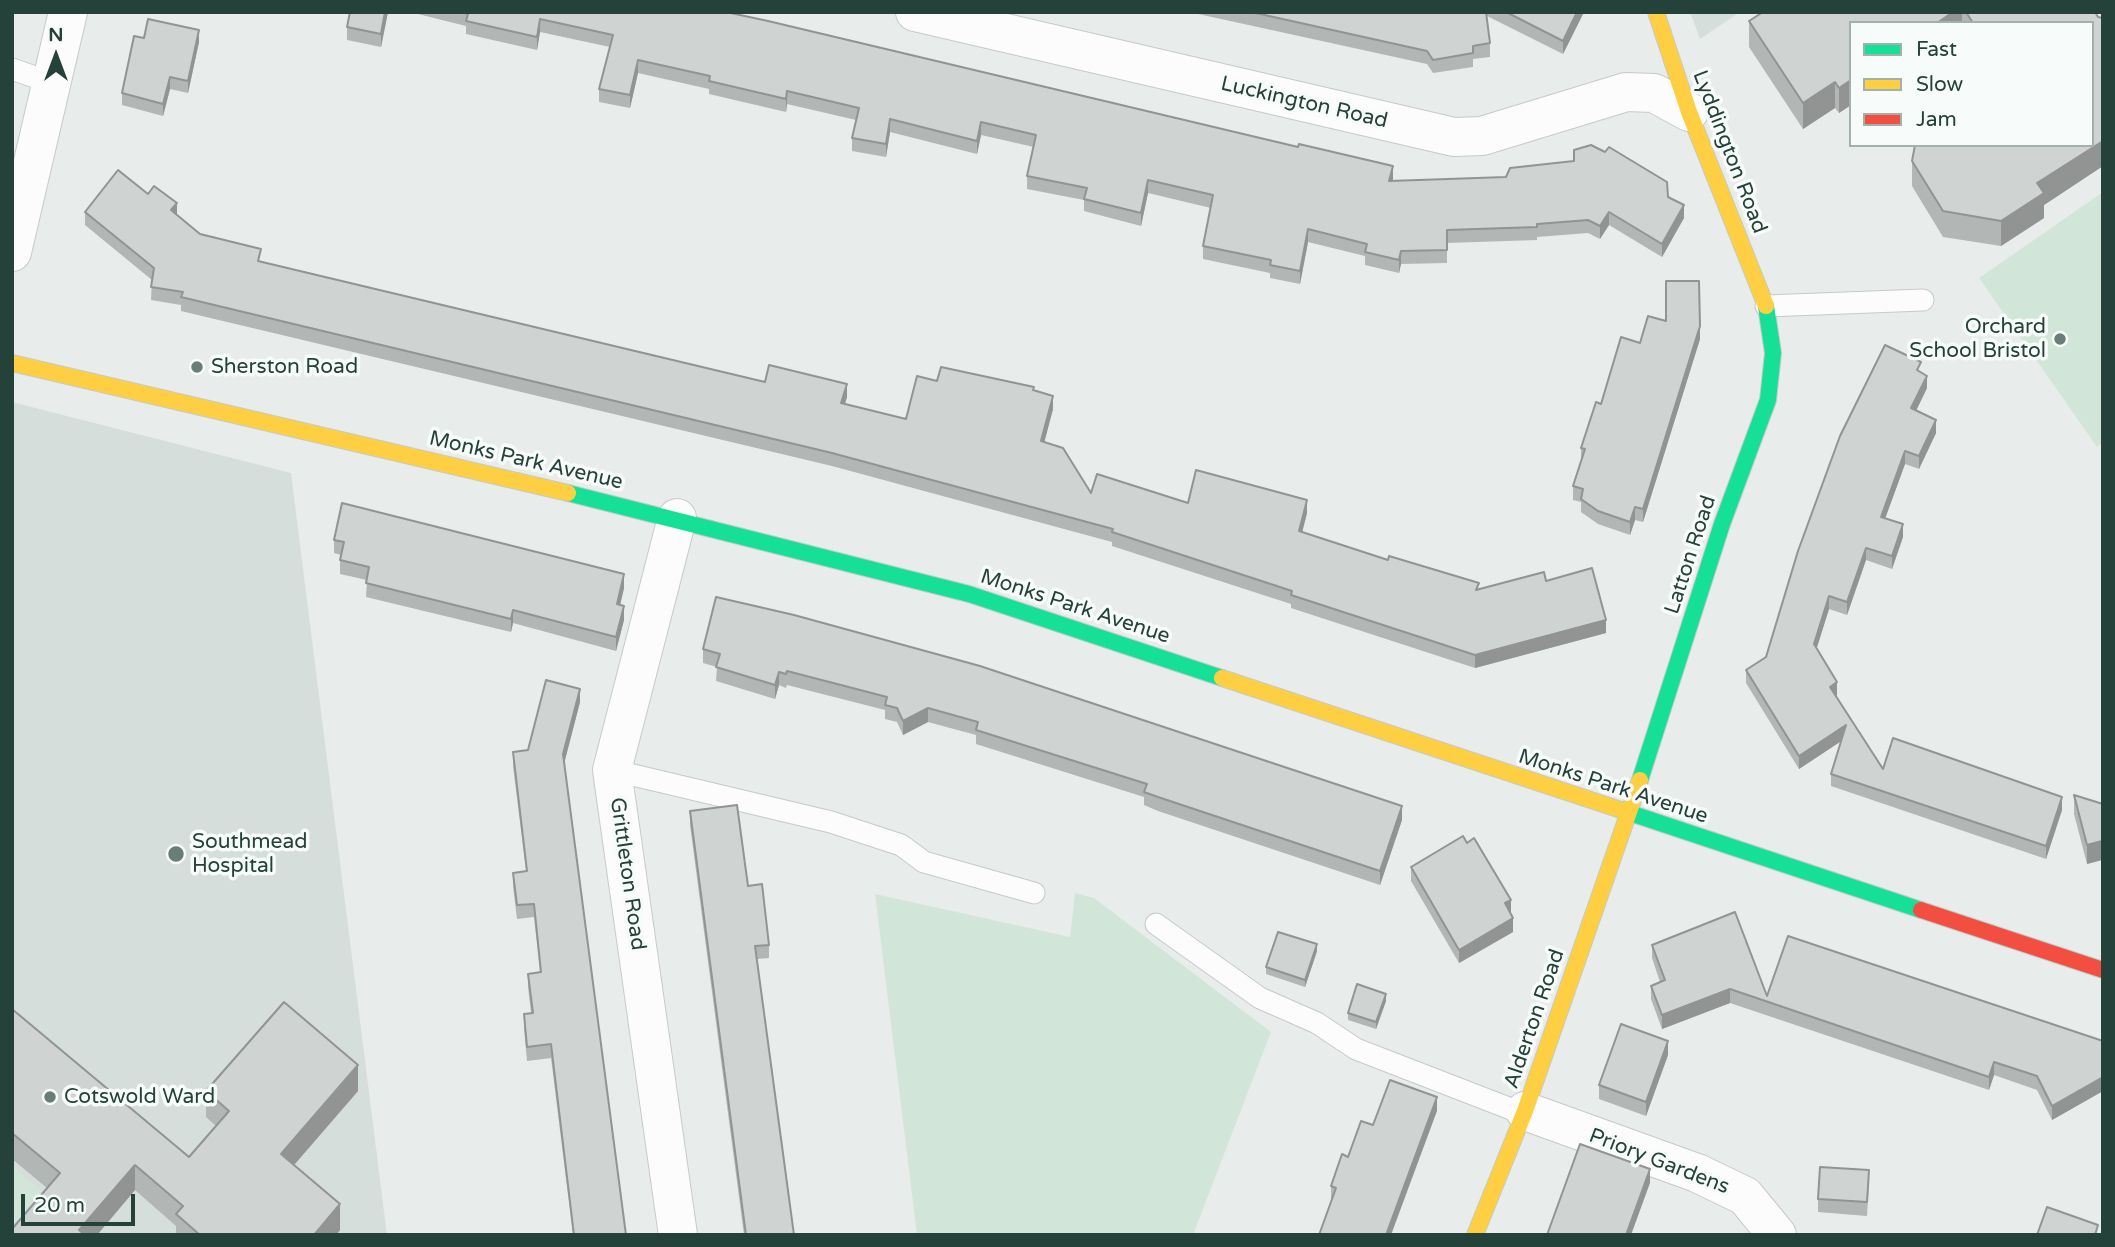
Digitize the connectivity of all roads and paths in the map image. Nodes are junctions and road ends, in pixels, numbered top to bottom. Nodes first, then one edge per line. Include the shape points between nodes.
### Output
1 (68, 12) edge
2 (915, 12) edge
3 (1656, 12) edge
4 (12, 69) edge
5 (52, 83) junction
6 (1689, 112) junction
7 (12, 251) edge
8 (1923, 300) dead end
9 (1766, 306) junction
10 (12, 363) edge
11 (677, 518) junction
12 (612, 770) junction
13 (1629, 814) junction
14 (1034, 893) dead end
15 (1156, 924) dead end
16 (2103, 970) edge
17 (1524, 1112) junction
18 (678, 1235) edge
19 (1475, 1235) edge
20 (1777, 1235) edge

1 - 5 street
2 - 6 street, Luckington Road via 1454,137 1482,136 1626,92 1654,93
3 - 6 street, Lyddington Road
4 - 5 lane
5 - 7 street
6 - 9 street, Lyddington Road
8 - 9 lane
9 - 13 street, Latton Road via 1773,353 1768,400 1722,524
10 - 11 street, Monks Park Avenue
11 - 12 street, Grittleton Road
11 - 13 street, Monks Park Avenue via 968,594
12 - 14 lane via 831,822 901,845 923,862
12 - 18 street, Grittleton Road
13 - 16 street, Monks Park Avenue
13 - 17 street, Alderton Road
15 - 17 lane via 1260,998 1317,1023 1356,1049
17 - 19 street, Alderton Road
17 - 20 street, Priory Gardens via 1697,1172 1745,1196

